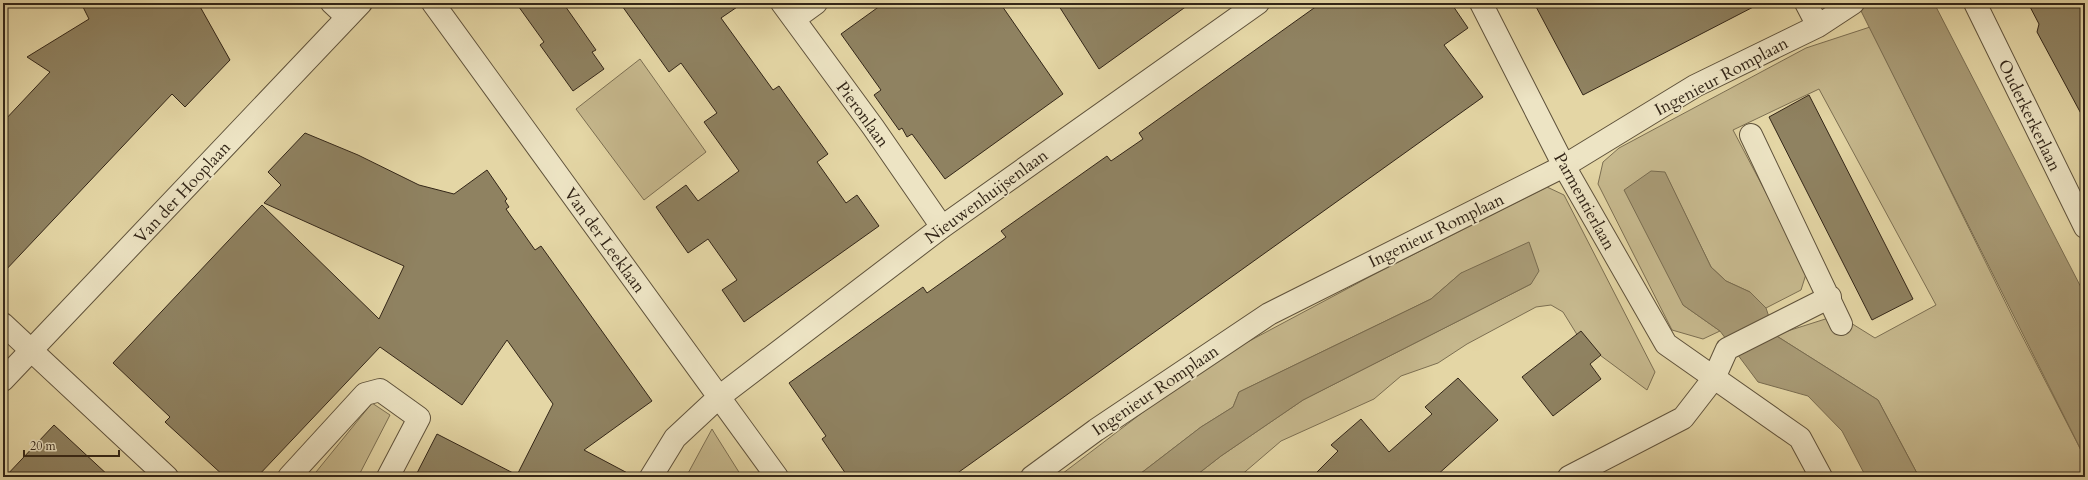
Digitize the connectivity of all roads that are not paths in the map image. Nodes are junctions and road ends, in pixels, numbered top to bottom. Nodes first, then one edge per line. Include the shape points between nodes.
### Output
1 (433, 3) edge
2 (816, 3) edge
3 (1258, 3) edge
4 (1481, 3) edge
5 (1806, 3) edge
6 (1852, 3) edge
7 (1975, 3) edge
8 (347, 8) edge
9 (788, 11) edge
10 (1818, 26) junction
11 (1751, 135) dead end
12 (1564, 166) junction
13 (942, 227) junction
14 (2085, 227) edge
15 (1830, 297) junction
16 (3, 324) edge
17 (1842, 324) dead end
18 (32, 351) junction
19 (1714, 378) junction
20 (3, 380) edge
21 (719, 397) junction
22 (167, 477) edge
23 (289, 477) edge
24 (388, 477) edge
25 (651, 477) edge
26 (777, 477) edge
27 (1032, 477) edge
28 (1569, 477) edge
29 (1821, 477) edge

1 - 21 street, Van der Leeklaan
2 - 9 street
3 - 13 street, Nieuwenhuijsenlaan
4 - 12 street, Parmentierlaan
5 - 10 street
6 - 10 street, Ingenieur Romplaan
7 - 14 street, Ouderkerkerlaan
8 - 18 street, Van der Hooplaan
9 - 13 street, Pieronlaan
10 - 12 street, Ingenieur Romplaan via 1695,86
11 - 15 street
12 - 19 street, Parmentierlaan via 1666,344
12 - 27 street, Ingenieur Romplaan via 1269,314 1109,421
13 - 21 street, Nieuwenhuijsenlaan
15 - 17 street
15 - 19 street via 1727,349
16 - 18 street
18 - 20 street, Van der Hooplaan
18 - 22 street
19 - 28 street via 1683,418
19 - 29 street, Parmentierlaan via 1800,438
21 - 25 street, Nieuwenhuijsenlaan via 675,438
21 - 26 street, Van der Leeklaan
23 - 24 street via 365,394 380,390 419,418

